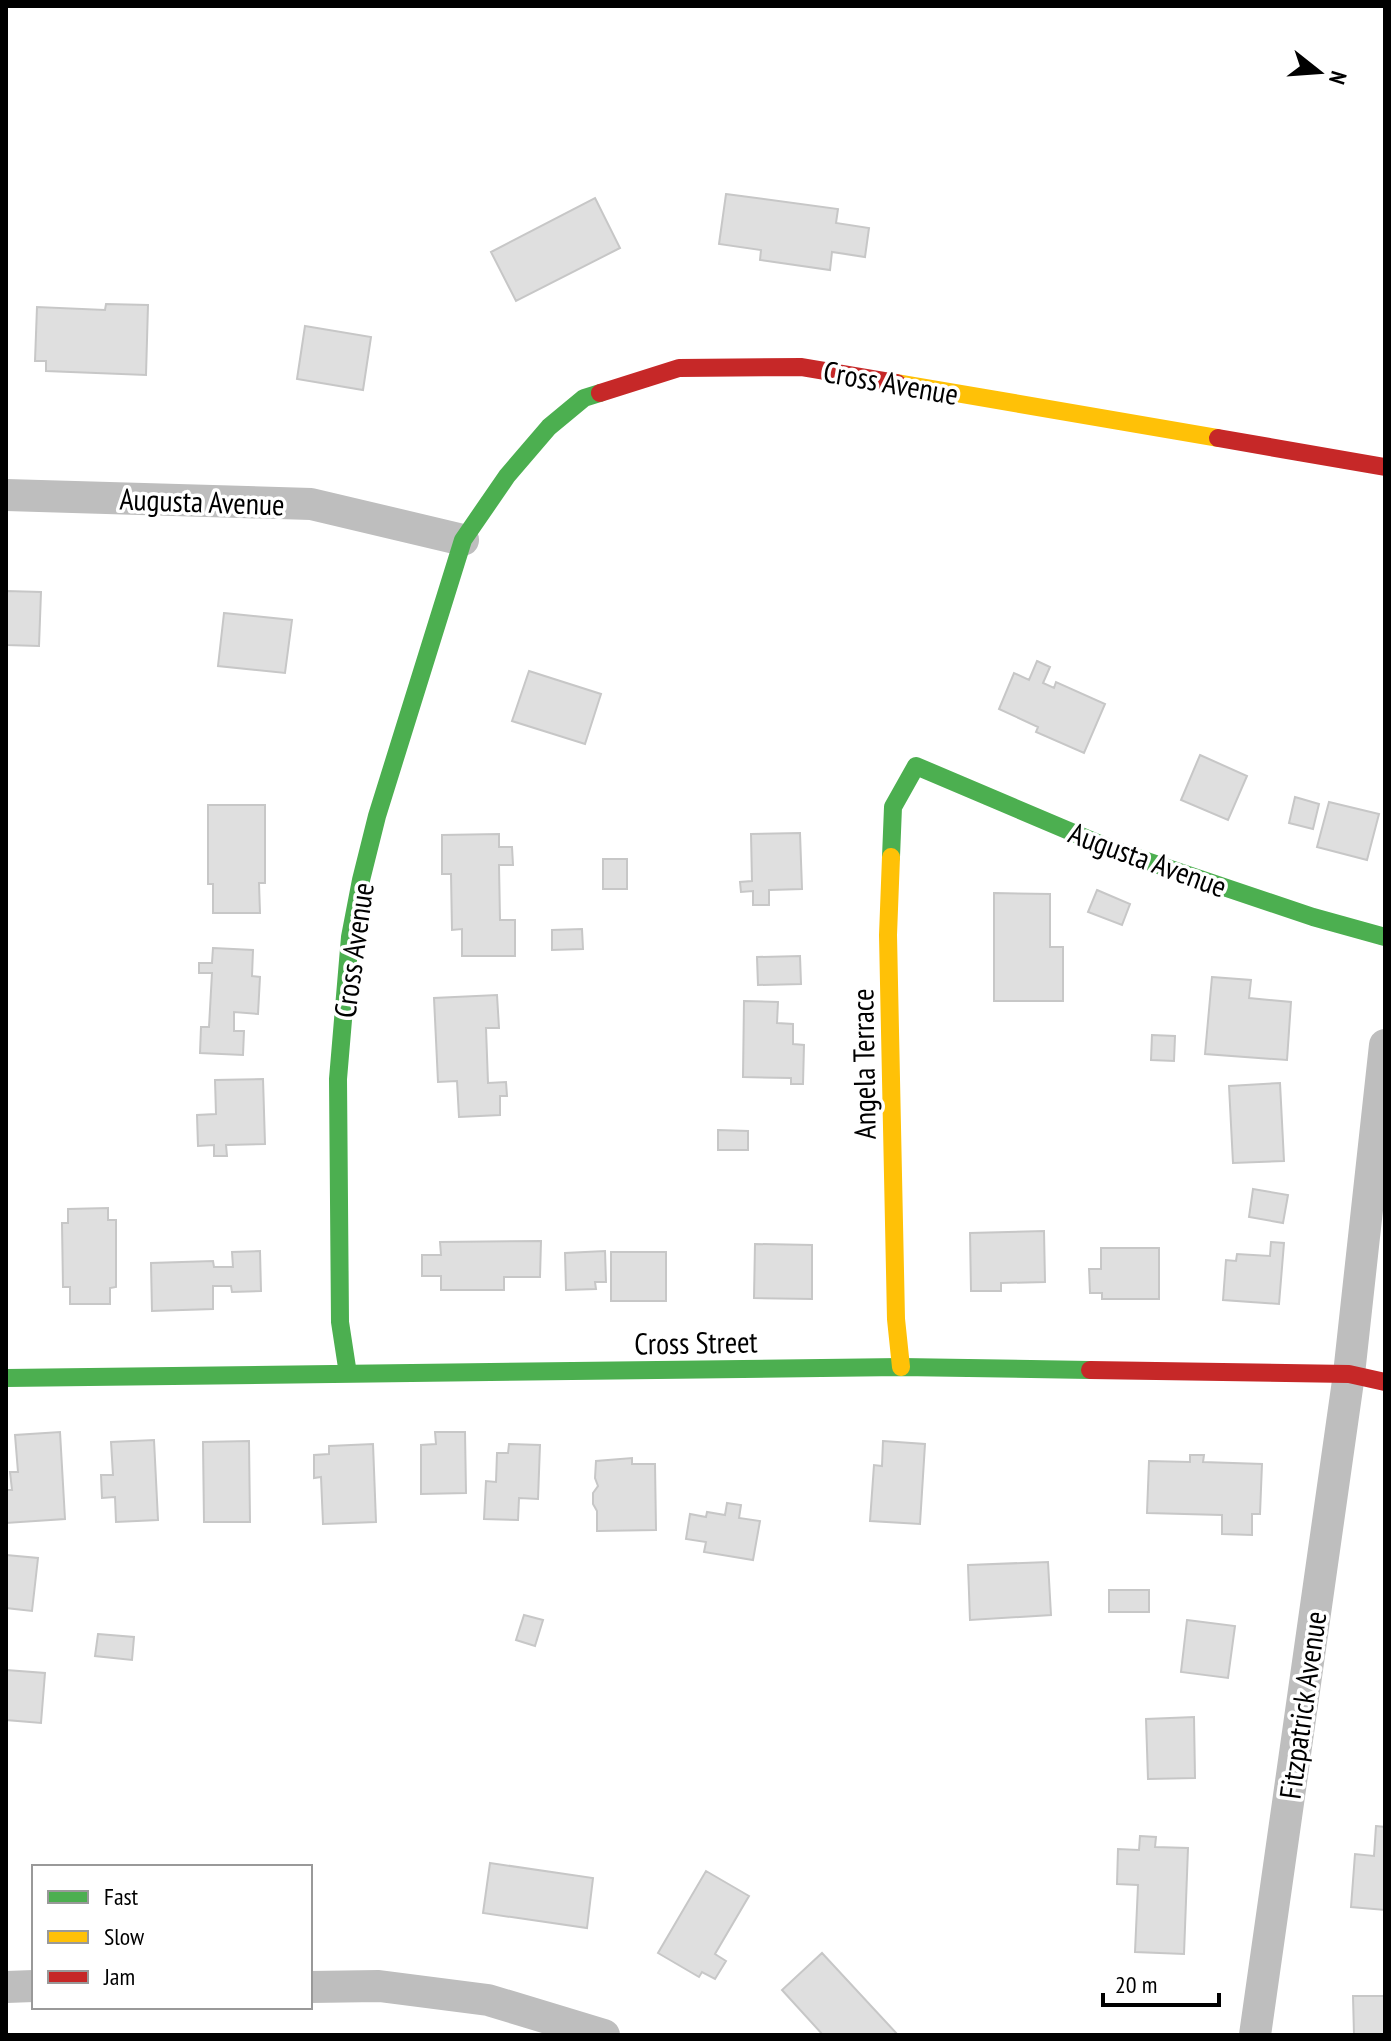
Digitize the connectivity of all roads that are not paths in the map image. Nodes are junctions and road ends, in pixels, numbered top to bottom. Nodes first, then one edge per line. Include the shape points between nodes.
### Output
1 (1385, 467) edge
2 (6, 495) edge
3 (463, 540) junction
4 (916, 766) joint
5 (1385, 937) edge
6 (1385, 1045) edge
7 (901, 1367) junction
8 (348, 1374) junction
9 (1349, 1374) junction
10 (6, 1378) edge
11 (1385, 1382) edge
12 (32, 1986) edge
13 (6, 1987) edge
14 (312, 1987) edge
15 (604, 2035) edge
16 (1255, 2035) edge

1 - 3 street, Cross Avenue via 802,367 679,368 584,398 549,427 507,476
2 - 3 street, Augusta Avenue via 311,504
3 - 8 street, Cross Avenue via 377,816 350,937 338,1079 340,1322
4 - 5 street, Augusta Avenue via 1114,850
4 - 7 street, Angela Terrace via 893,807 888,935
6 - 9 street, Fitzpatrick Avenue
7 - 8 street, Cross Street
7 - 9 street, Cross Street
8 - 10 street, Cross Street
9 - 11 street, Cross Street
9 - 16 street, Fitzpatrick Avenue
12 - 13 street
14 - 15 street via 379,1986 488,2000

